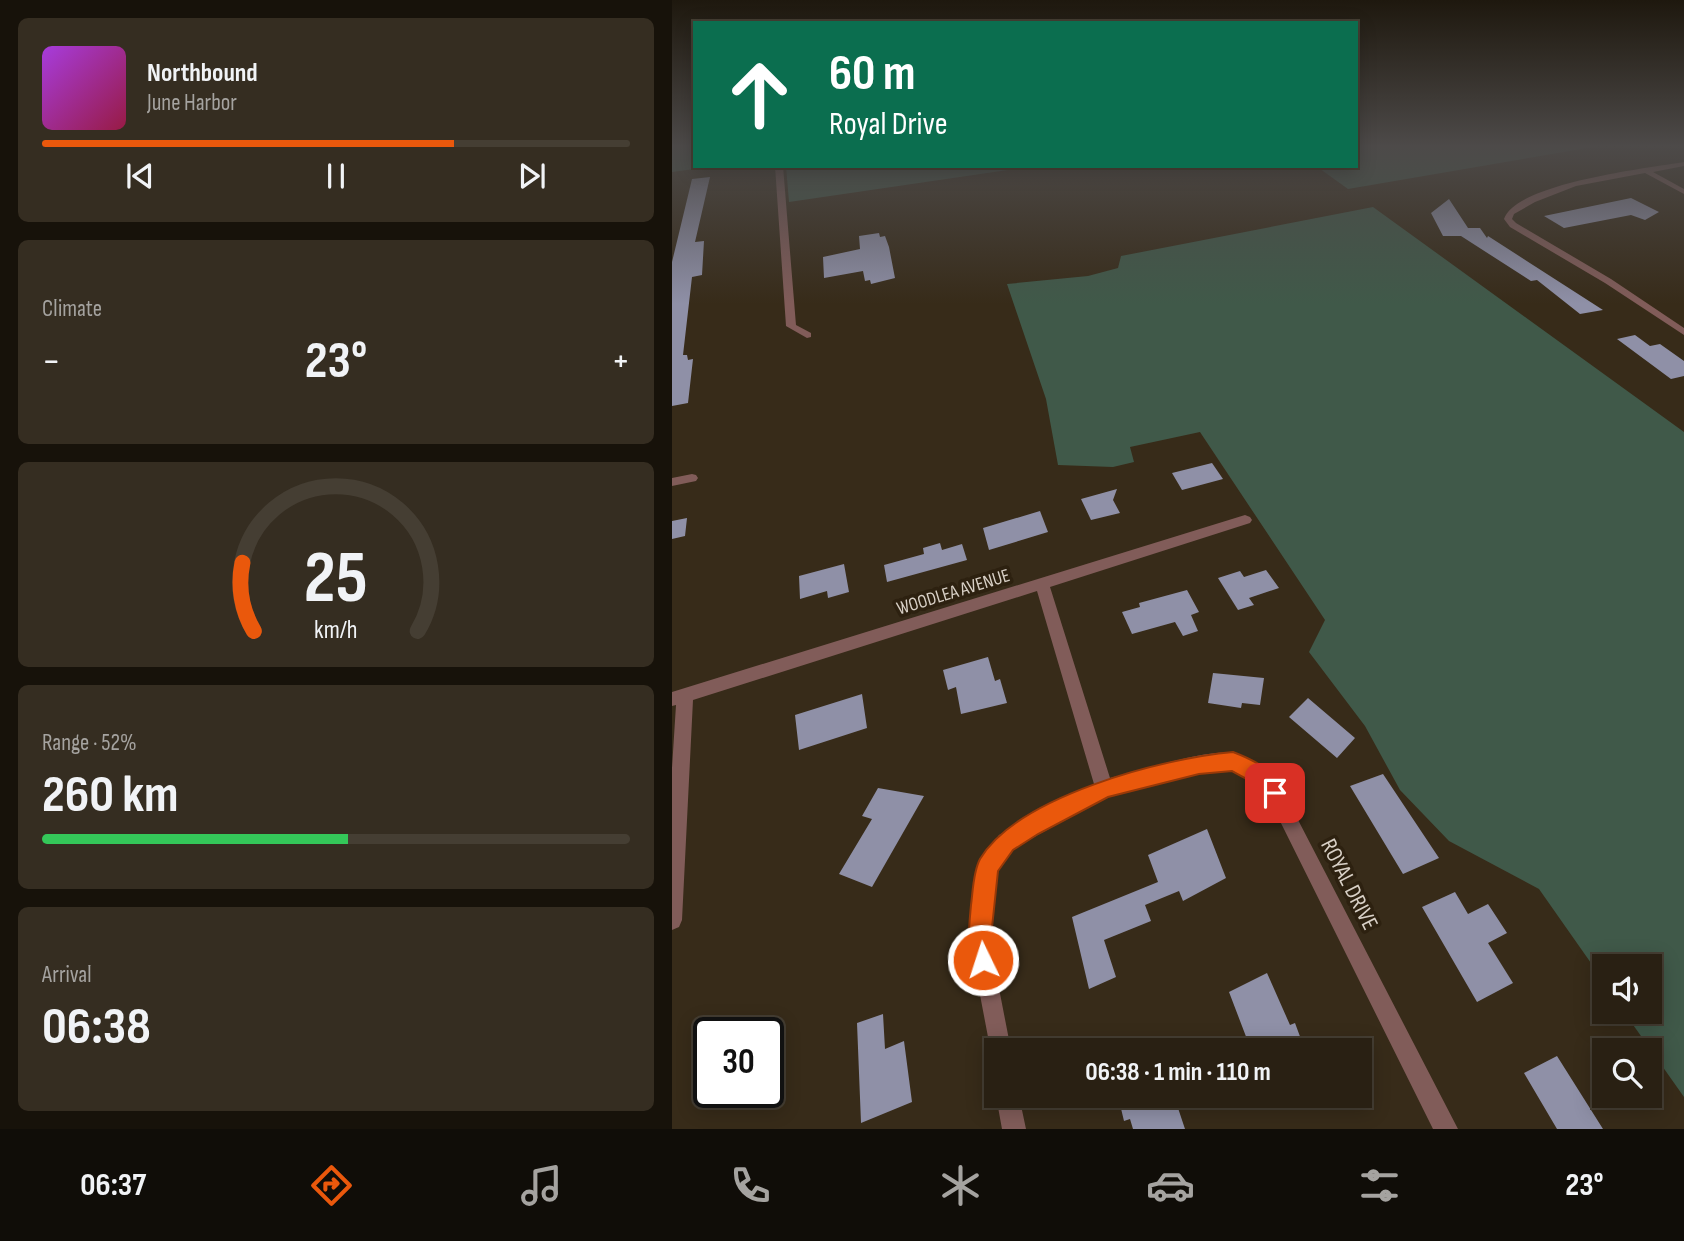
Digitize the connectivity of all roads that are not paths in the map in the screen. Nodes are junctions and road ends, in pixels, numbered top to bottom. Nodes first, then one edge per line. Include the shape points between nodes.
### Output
1 (781, 199) edge
2 (1533, 199) edge
3 (1684, 332) edge
4 (807, 335) dead end
5 (692, 478) dead end
6 (672, 482) edge
7 (1245, 520) dead end
8 (1042, 584) junction
9 (679, 697) edge
10 (1104, 788) junction
11 (672, 920) edge
12 (998, 1038) edge
13 (1010, 1108) edge
14 (1014, 1129) edge
15 (1446, 1129) edge

1 - 4 street via 791,326
2 - 3 street via 1510,213 1513,225
5 - 6 street
7 - 8 street, WOODLEA AVENUE
8 - 9 street, WOODLEA AVENUE
8 - 10 street
9 - 11 street
10 - 12 street, ROYAL DRIVE via 1006,842 988,867 979,937
10 - 15 street, ROYAL DRIVE via 1199,764 1233,761 1262,776 1291,821
13 - 14 street

